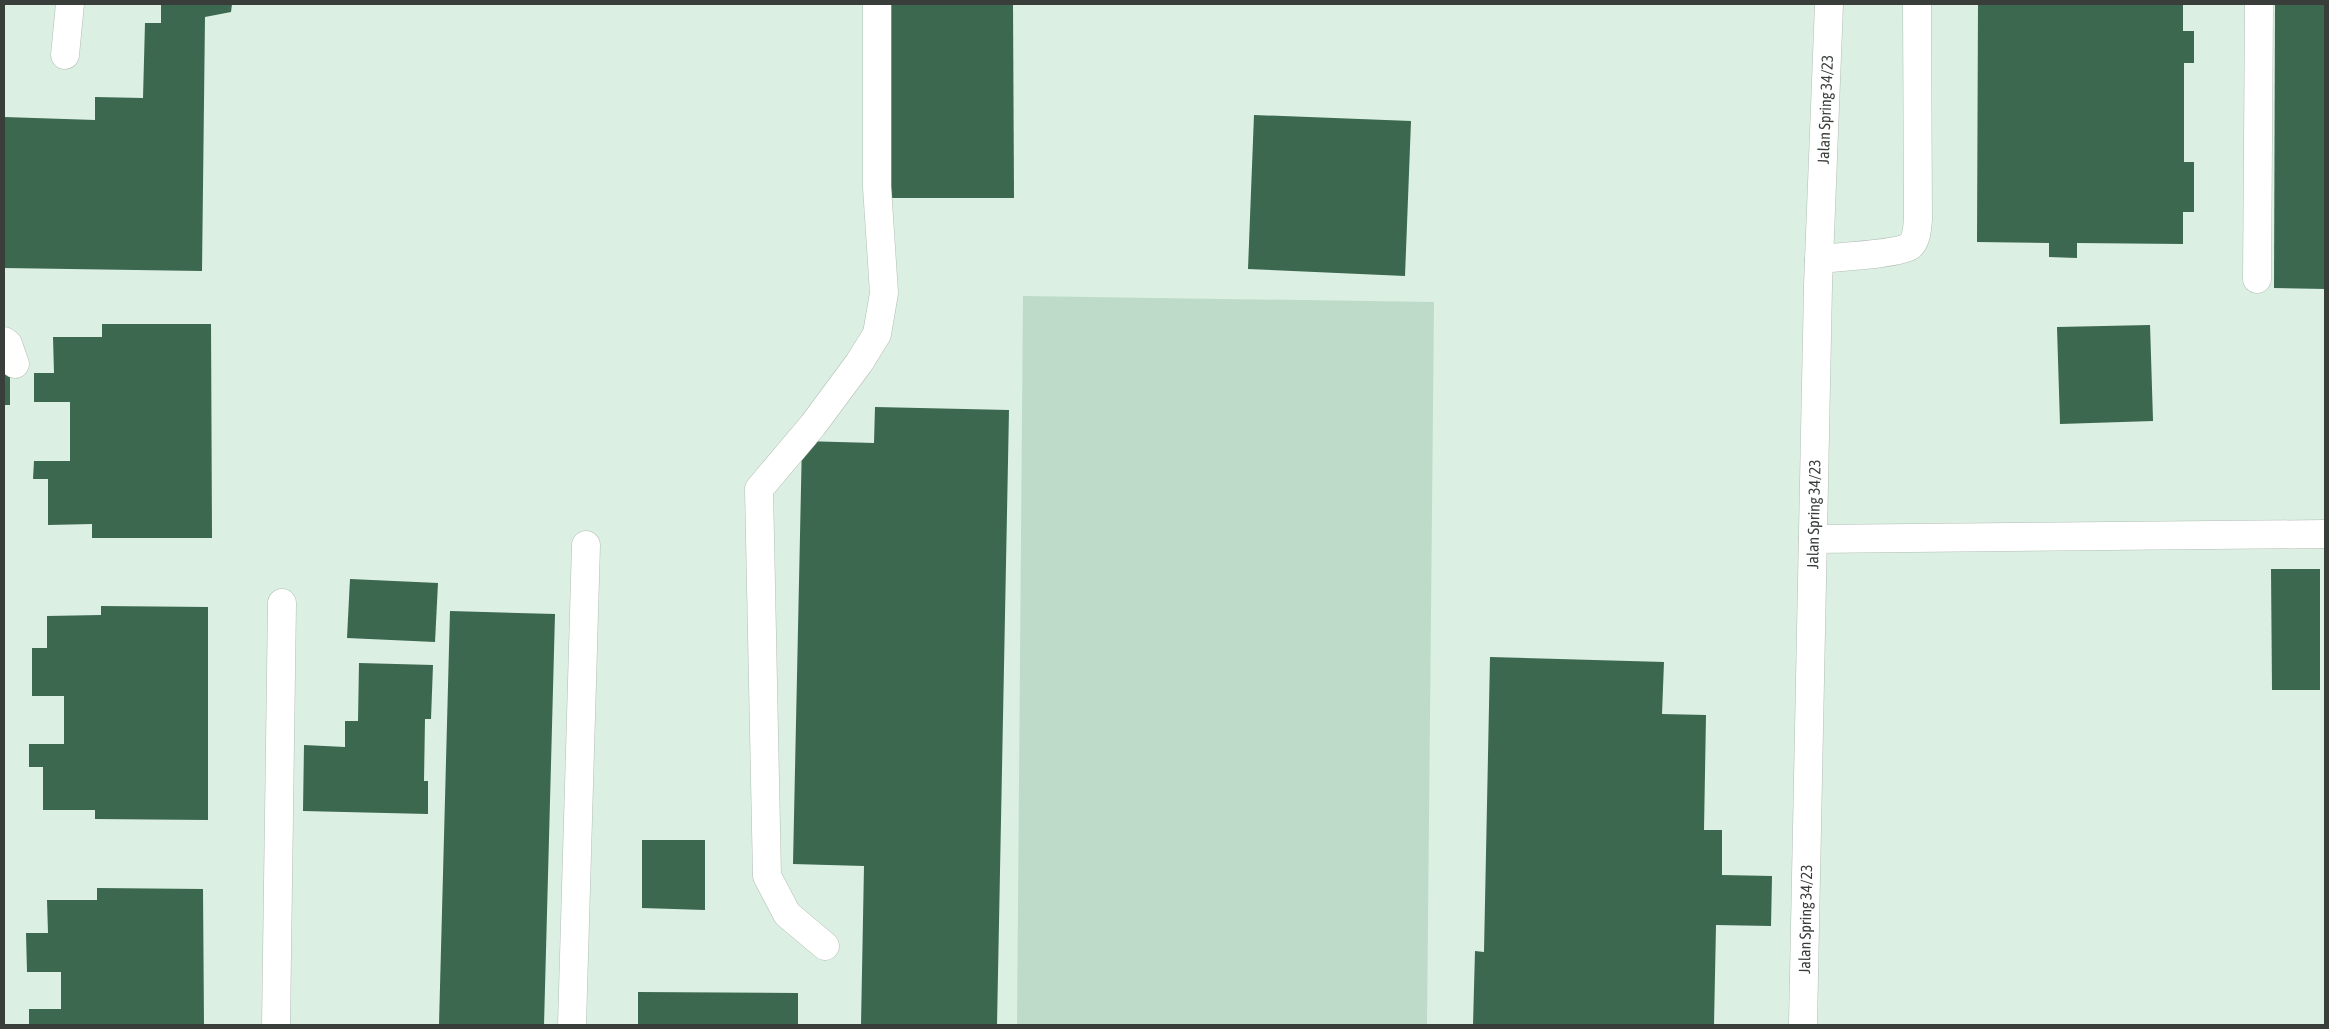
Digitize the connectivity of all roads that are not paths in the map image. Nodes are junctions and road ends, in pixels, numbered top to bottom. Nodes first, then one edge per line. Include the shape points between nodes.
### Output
1 (70, 4) edge
2 (877, 4) edge
3 (1829, 4) edge
4 (1917, 4) edge
5 (2259, 4) edge
6 (65, 55) dead end
7 (1819, 258) junction
8 (2257, 279) dead end
9 (2325, 534) edge
10 (1812, 539) junction
11 (586, 545) dead end
12 (282, 603) dead end
13 (825, 946) dead end
14 (276, 1025) edge
15 (572, 1025) edge
16 (1803, 1025) edge

1 - 6 lane
2 - 13 lane via 877,187 884,293 877,334 813,425 759,489 767,876 788,914
3 - 7 lane, Jalan Spring 34/23
4 - 7 lane via 1916,235 1910,246 1897,251
5 - 8 lane
7 - 10 lane, Jalan Spring 34/23
9 - 10 lane
10 - 16 lane, Jalan Spring 34/23
11 - 15 lane
12 - 14 lane

